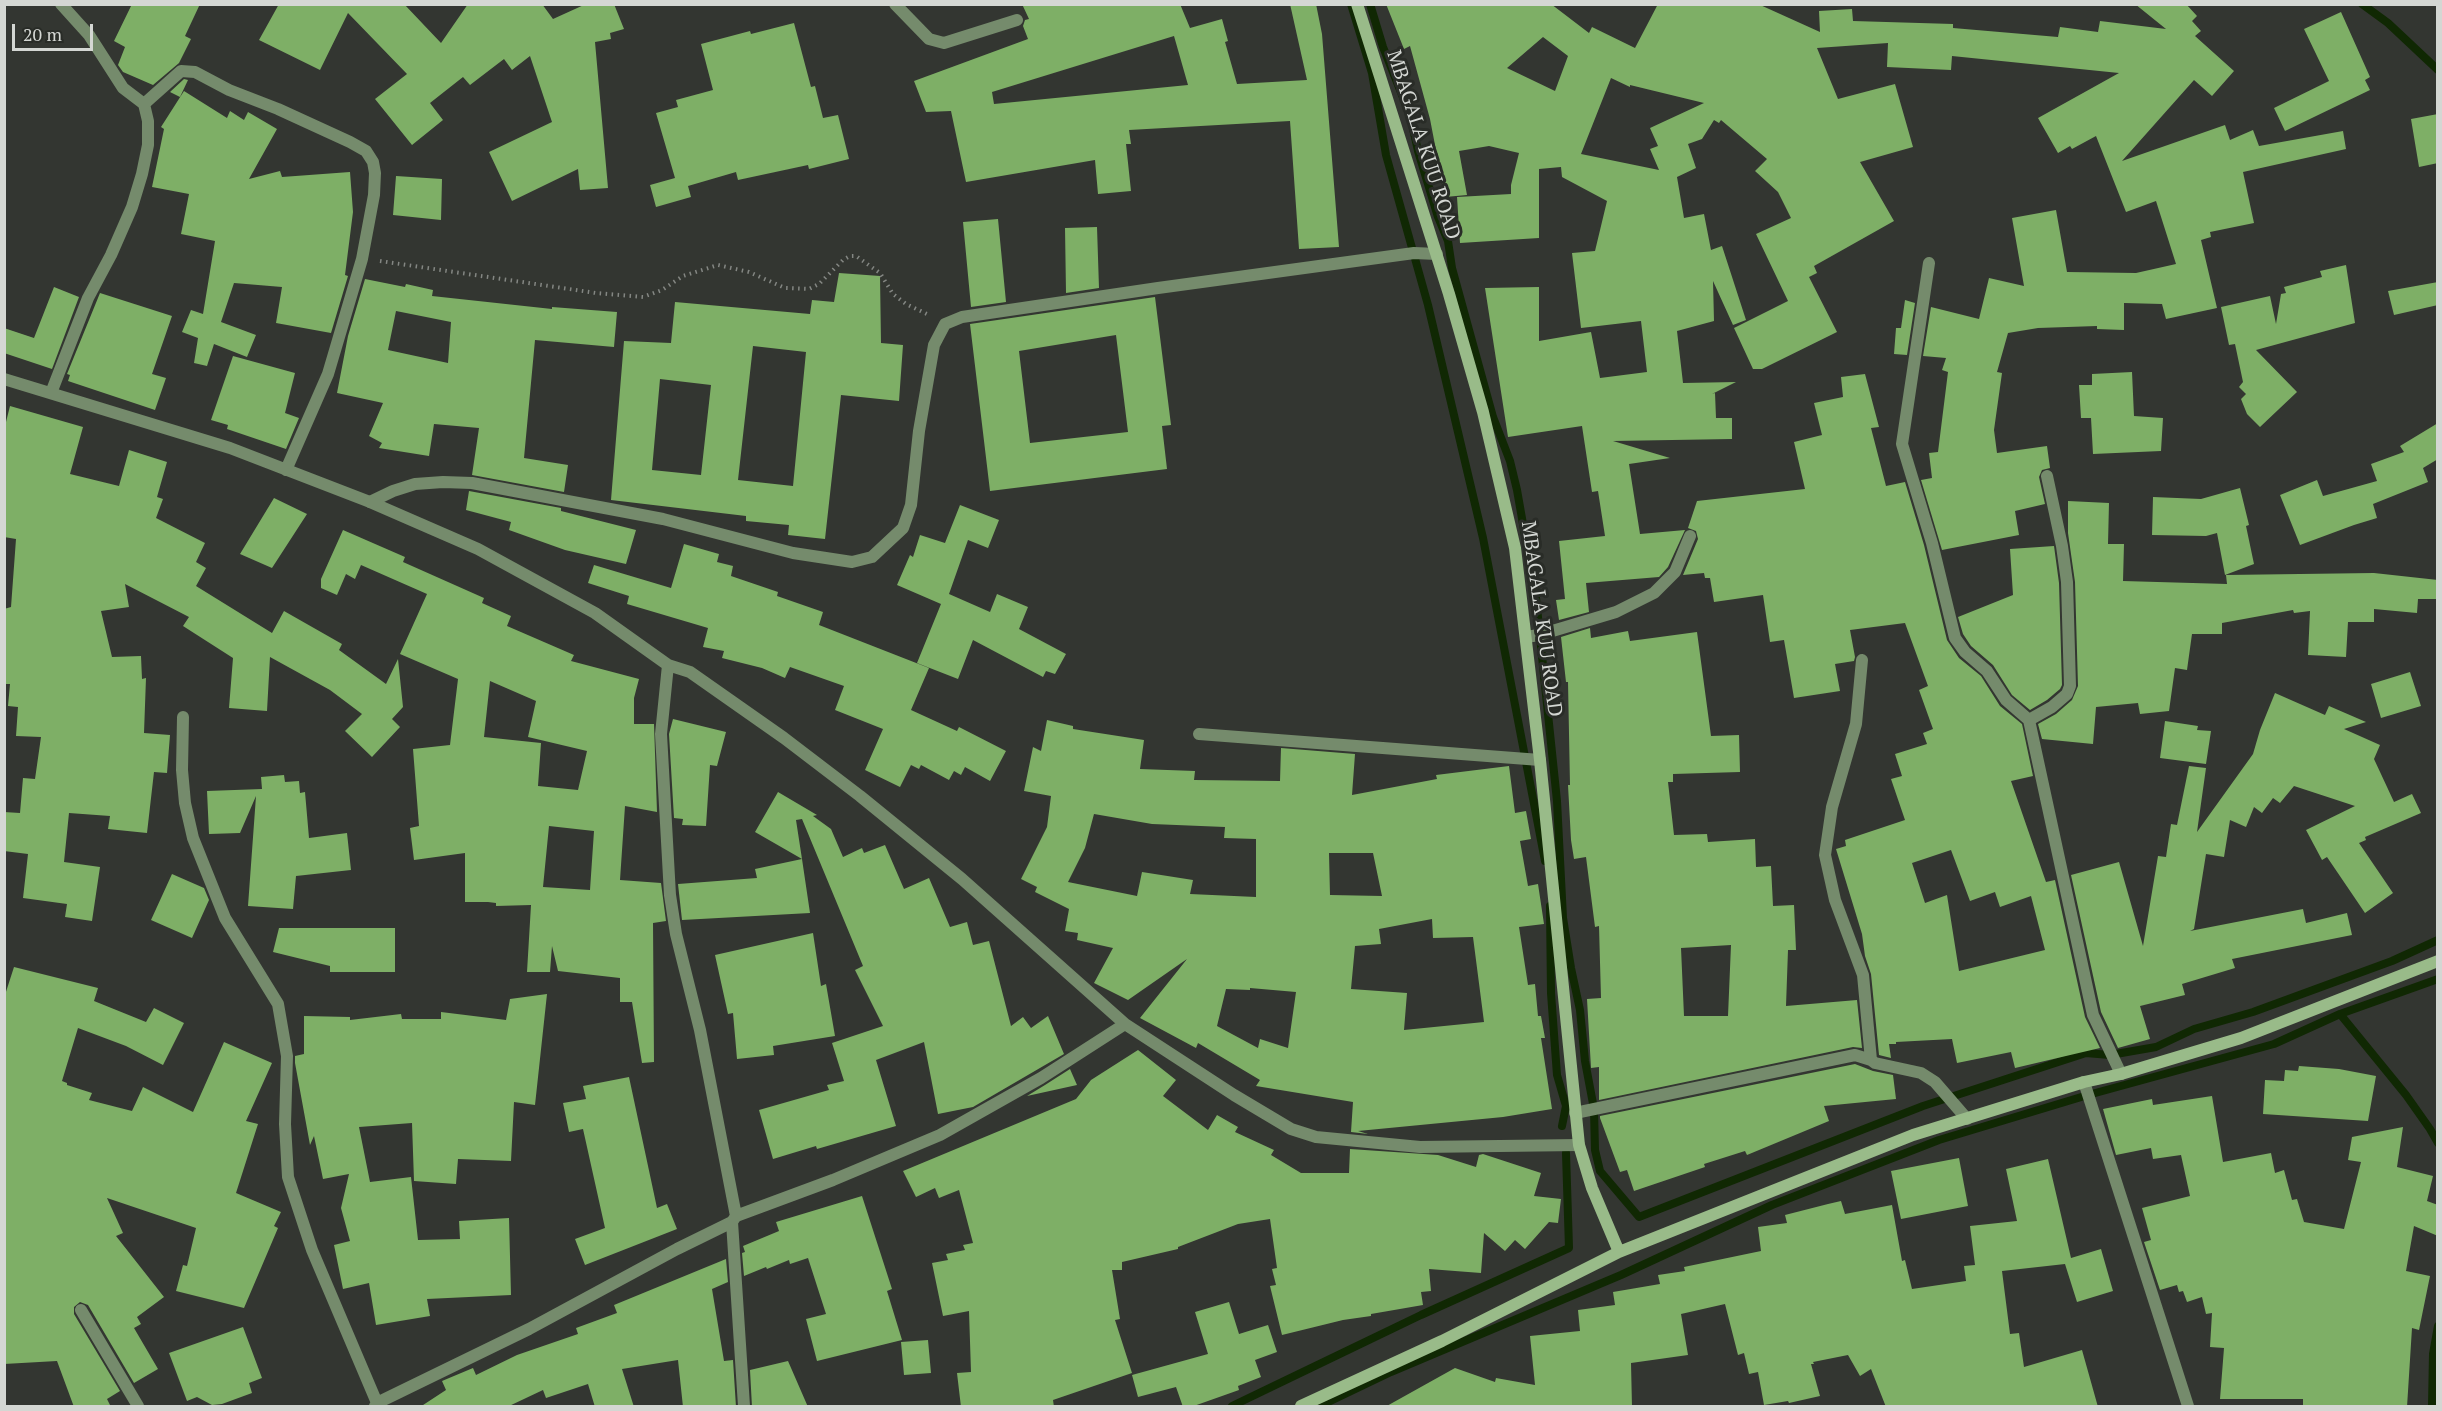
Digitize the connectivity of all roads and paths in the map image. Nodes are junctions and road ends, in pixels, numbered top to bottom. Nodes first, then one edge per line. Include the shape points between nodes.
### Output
1 (61, 4) edge
2 (895, 4) edge
3 (1357, 4) edge
4 (1017, 20) dead end
5 (144, 105) junction
6 (1437, 254) junction
7 (362, 259) junction
8 (1929, 262) dead end
9 (945, 324) junction
10 (4, 379) edge
11 (51, 393) junction
12 (286, 470) junction
13 (2047, 476) dead end
14 (370, 502) junction
15 (1690, 536) dead end
16 (1526, 637) junction
17 (1862, 660) dead end
18 (668, 665) junction
19 (183, 717) dead end
20 (2029, 720) junction
21 (1198, 735) dead end
22 (1540, 760) junction
23 (2438, 961) edge
24 (1125, 1024) junction
25 (1871, 1060) junction
26 (2121, 1074) junction
27 (2084, 1082) junction
28 (1575, 1113) junction
29 (1967, 1119) junction
30 (1579, 1145) junction
31 (734, 1219) junction
32 (1619, 1252) junction
33 (81, 1310) dead end
34 (376, 1405) edge
35 (138, 1407) edge
36 (744, 1407) edge
37 (1301, 1407) edge
38 (2188, 1407) edge

1 - 5 street via 89,35 123,88
2 - 4 street via 929,39 944,43
3 - 6 street, MBAGALA KUU ROAD
5 - 7 street via 181,71 195,72 366,151 375,173
5 - 11 street via 148,145 132,207 88,298
6 - 9 street via 1414,253 1158,288 962,317
6 - 16 street, MBAGALA KUU ROAD via 1494,458 1515,549
7 - 9 path via 643,297 683,276 718,265 749,272 785,288 809,289 843,260 856,256 880,273 893,294 906,304
7 - 12 street via 328,374
8 - 20 street via 1902,444 1955,638 1987,671 2006,700
9 - 14 street via 933,345 911,505 903,528 872,557 852,562 793,553 663,519 472,483 415,484
10 - 11 street
11 - 12 street via 230,448
12 - 14 street
13 - 20 street via 2067,582 2070,686 2052,707
14 - 18 street via 478,549 595,613
15 - 16 street via 1675,572 1654,593 1616,612
16 - 22 street, MBAGALA KUU ROAD
17 - 25 street via 1856,724 1832,807 1825,855 1835,900 1863,975
18 - 24 street via 690,672 860,796 962,879
18 - 31 street via 661,734 670,895 700,1030
19 - 34 street via 182,770 193,838 225,918 278,1004 287,1056 288,1177 312,1250
20 - 26 street via 2093,1015
21 - 22 street
22 - 28 street, MBAGALA KUU ROAD
23 - 26 street via 2241,1038
24 - 30 street via 1234,1095 1292,1129 1316,1137 1419,1147
24 - 31 street via 1041,1078 940,1135
25 - 28 street via 1855,1055
25 - 29 street via 1922,1073
26 - 27 street
27 - 29 street
27 - 38 street
28 - 30 street, MBAGALA KUU ROAD
29 - 32 street via 1913,1135
30 - 32 street, MBAGALA KUU ROAD
31 - 34 street via 529,1329
31 - 36 street
32 - 37 street
33 - 35 street

